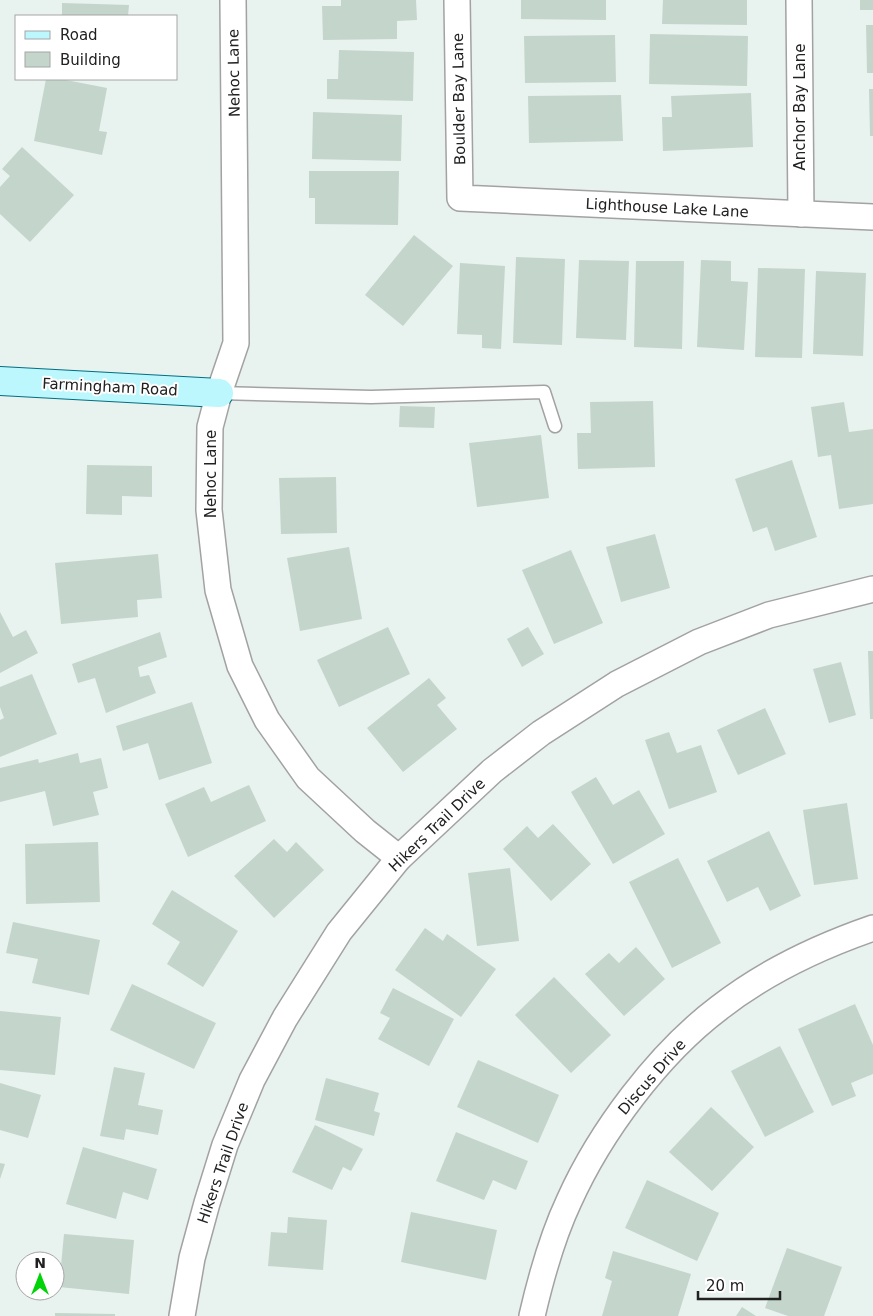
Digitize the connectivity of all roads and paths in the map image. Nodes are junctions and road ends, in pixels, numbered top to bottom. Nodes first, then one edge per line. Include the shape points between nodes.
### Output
1 (233, 0) edge
2 (457, 0) edge
3 (799, 0) edge
4 (460, 198) joint
5 (801, 214) junction
6 (873, 217) edge
7 (0, 381) edge
8 (219, 393) junction
9 (555, 426) dead end
10 (873, 589) edge
11 (399, 858) junction
12 (873, 928) edge
13 (182, 1316) edge
14 (532, 1316) edge

1 - 8 street, Nehoc Lane via 236,343
2 - 4 street, Boulder Bay Lane
3 - 5 street, Anchor Bay Lane
4 - 5 street, Lighthouse Lake Lane
5 - 6 street, Lighthouse Lake Lane
7 - 8 street, Farmingham Road
8 - 9 lane via 371,397 544,392
8 - 11 street, Nehoc Lane via 210,428 209,510 218,590 240,666 267,720 308,778
10 - 11 street, Hikers Trail Drive via 769,615 699,642 617,684 541,733 492,771
11 - 13 street, Hikers Trail Drive via 339,932 313,971 252,1080 225,1146 207,1203 192,1258
12 - 14 street, Discus Drive via 794,961 748,987 690,1033 636,1091 592,1156 568,1201 548,1253

